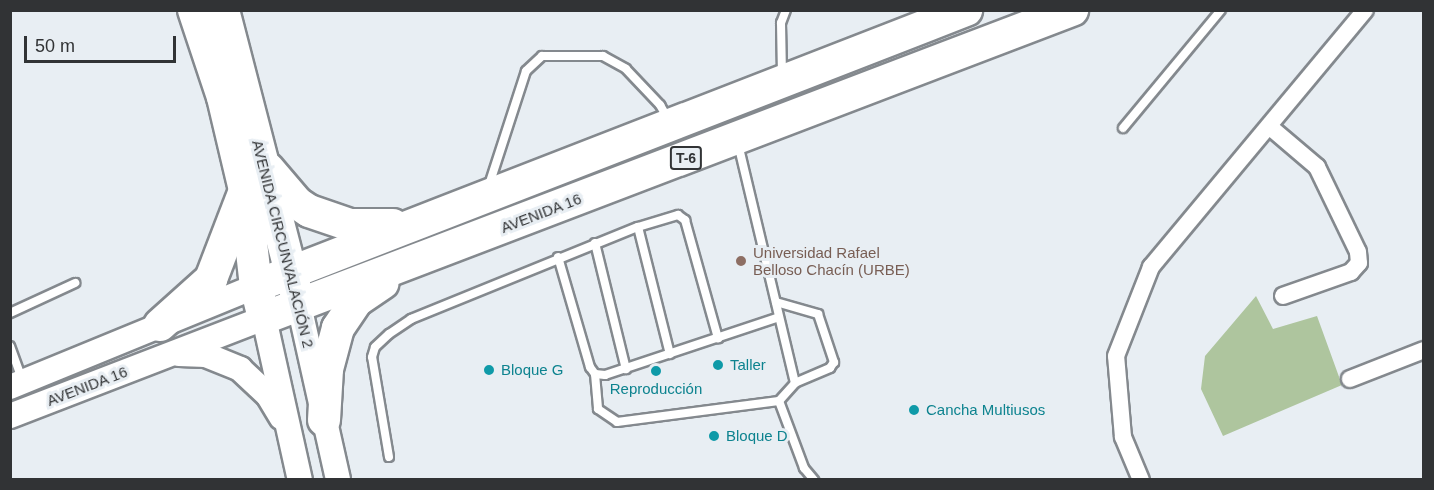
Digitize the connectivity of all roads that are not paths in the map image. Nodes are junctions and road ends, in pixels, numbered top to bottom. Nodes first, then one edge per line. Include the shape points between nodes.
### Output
1 (194, 10) edge
2 (224, 10) edge
3 (786, 10) edge
4 (966, 10) edge
5 (1072, 10) edge
6 (1221, 10) edge
7 (1365, 10) edge
8 (783, 81) junction
9 (671, 125) junction
10 (1270, 127) junction
11 (1124, 128) dead end
12 (737, 138) junction
13 (263, 164) junction
14 (245, 190) junction
15 (485, 197) junction
16 (415, 224) junction
17 (638, 227) junction
18 (595, 243) junction
19 (558, 257) junction
20 (422, 258) junction
21 (291, 272) junction
22 (75, 283) dead end
23 (256, 286) junction
24 (1282, 296) dead end
25 (776, 302) junction
26 (299, 305) junction
27 (10, 313) edge
28 (779, 317) junction
29 (264, 318) junction
30 (718, 338) junction
31 (166, 339) junction
32 (10, 346) edge
33 (1424, 350) edge
34 (670, 354) junction
35 (626, 369) junction
36 (595, 374) junction
37 (1350, 379) dead end
38 (795, 383) junction
39 (17, 384) edge
40 (779, 401) junction
41 (10, 416) edge
42 (324, 420) junction
43 (289, 428) junction
44 (389, 458) dead end
45 (300, 480) edge
46 (338, 480) edge
47 (814, 480) edge
48 (1141, 480) edge

1 - 14 highway, AVENIDA CIRCUNVALACIÓN 2 via 223,97
2 - 13 highway, AVENIDA CIRCUNVALACIÓN 2
3 - 8 lane via 781,23
4 - 8 highway, AVENIDA 16 / T-6
5 - 12 highway, AVENIDA 16 / T-6
6 - 11 lane
7 - 10 street
8 - 9 highway, AVENIDA 16 / T-6
9 - 15 highway, AVENIDA 16 / T-6
9 - 15 lane via 660,105 626,69 603,56 542,56 526,71
10 - 24 street via 1317,167 1358,252 1359,263 1351,272
10 - 48 street via 1151,267 1116,356 1123,437
12 - 20 highway, AVENIDA 16 / T-6
12 - 25 lane
13 - 16 highway via 297,203 328,219 376,226
13 - 21 highway, AVENIDA CIRCUNVALACIÓN 2
14 - 23 highway, AVENIDA CIRCUNVALACIÓN 2
14 - 31 highway via 211,279
15 - 16 highway, AVENIDA 16 / T-6
16 - 21 highway, AVENIDA 16 / T-6
17 - 18 lane
17 - 30 lane via 678,215 685,220
17 - 34 lane
18 - 19 lane
18 - 35 lane
19 - 36 lane
19 - 44 lane via 411,319 375,347 373,368
20 - 26 highway, AVENIDA 16 / T-6
20 - 42 highway via 356,301 338,328 327,369
21 - 23 highway, AVENIDA 16 / T-6
21 - 26 highway, AVENIDA CIRCUNVALACIÓN 2
22 - 27 lane
23 - 29 highway, AVENIDA CIRCUNVALACIÓN 2
23 - 31 street, AVENIDA 16
25 - 28 lane
25 - 38 lane via 818,314 834,363
26 - 29 highway, AVENIDA 16 / T-6
26 - 42 street, AVENIDA CIRCUNVALACIÓN 2
28 - 30 lane
28 - 38 lane
29 - 31 street, AVENIDA 16
29 - 43 street, AVENIDA CIRCUNVALACIÓN 2
30 - 34 lane
31 - 39 street, AVENIDA 16
31 - 41 street, AVENIDA 16
31 - 43 street via 240,369 268,395
32 - 39 lane
33 - 37 street
34 - 35 lane
35 - 36 lane
36 - 40 lane via 598,409 617,422
38 - 40 lane
40 - 47 lane via 804,468
42 - 46 street, AVENIDA CIRCUNVALACIÓN 2
43 - 45 street, AVENIDA CIRCUNVALACIÓN 2

